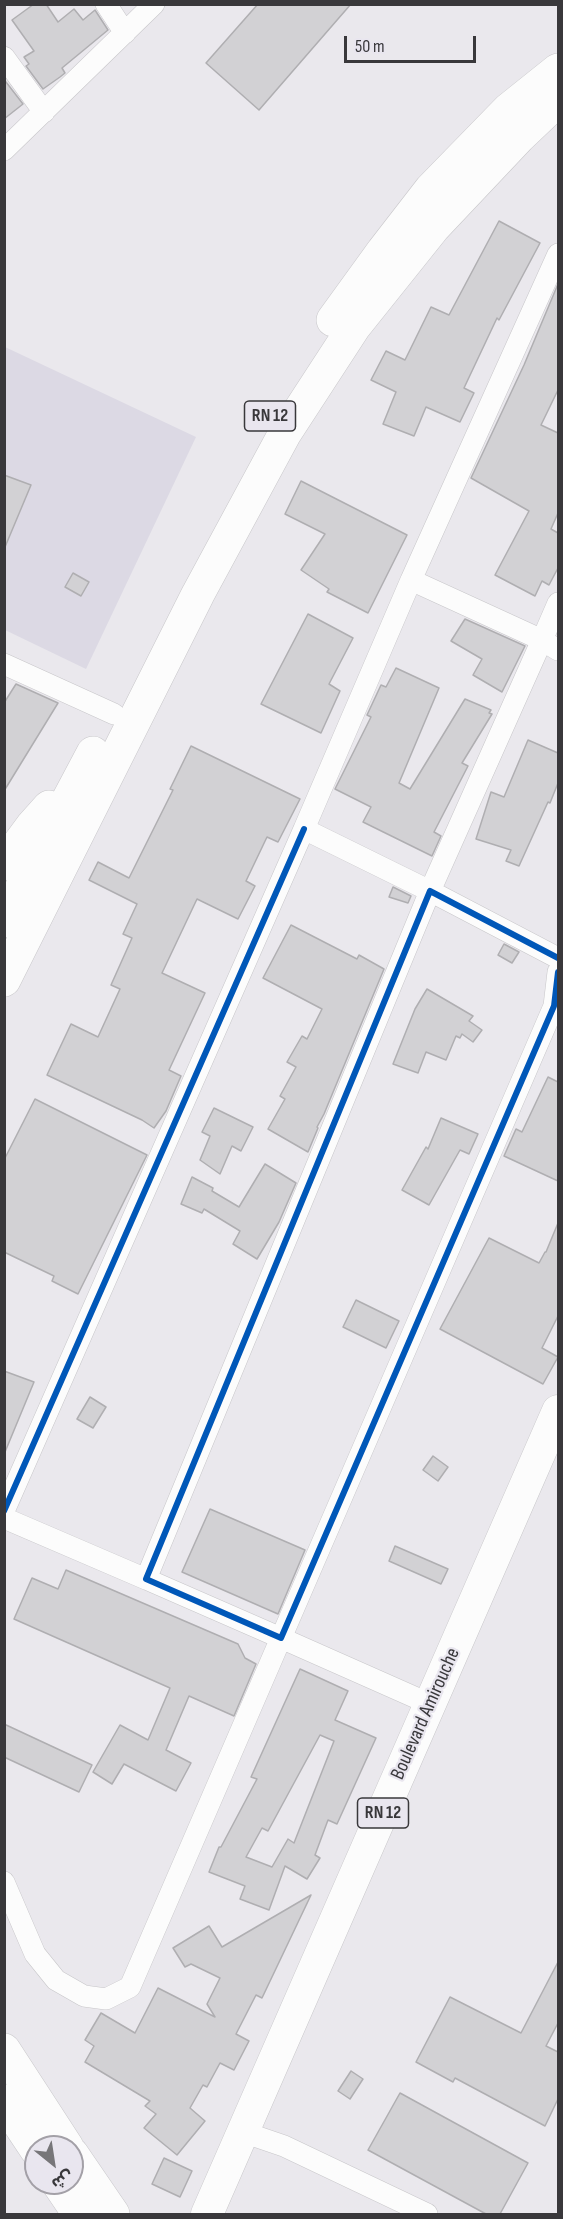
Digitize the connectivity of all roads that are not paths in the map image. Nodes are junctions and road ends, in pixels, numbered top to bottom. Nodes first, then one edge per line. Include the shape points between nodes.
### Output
1 (106, 4) edge
2 (154, 4) edge
3 (125, 33) junction
4 (4, 57) edge
5 (558, 70) edge
6 (558, 100) edge
7 (44, 112) junction
8 (4, 150) edge
9 (558, 254) edge
10 (411, 580) junction
11 (558, 603) edge
12 (550, 645) edge
13 (4, 664) edge
14 (114, 714) junction
15 (90, 761) junction
16 (304, 829) junction
17 (4, 864) edge
18 (430, 891) junction
19 (4, 921) edge
20 (558, 958) edge
21 (558, 972) edge
22 (4, 980) edge
23 (558, 1411) edge
24 (4, 1511) edge
25 (4, 1518) edge
26 (146, 1579) junction
27 (281, 1638) junction
28 (430, 1704) junction
29 (4, 1882) edge
30 (4, 2050) edge
31 (4, 2101) edge
32 (243, 2132) junction
33 (27, 2135) edge
34 (60, 2135) edge
35 (84, 2172) edge
36 (66, 2195) edge
37 (79, 2214) edge
38 (113, 2214) edge
39 (207, 2214) edge
40 (427, 2214) edge

1 - 3 street
2 - 3 street
3 - 7 street
4 - 7 street
5 - 14 highway, RN 12 via 508,110 431,189 343,305 269,418
6 - 22 highway via 434,227 354,327 285,434 198,594
7 - 8 street
9 - 10 street
10 - 12 street
10 - 16 street
11 - 12 street
12 - 18 street
13 - 14 street
14 - 15 highway, RN 12
15 - 17 highway, RN 12
15 - 19 highway
16 - 18 street
16 - 24 street
18 - 20 street
18 - 26 street
21 - 27 street via 554,1006
23 - 28 main road, Boulevard Amirouche / RN 12
25 - 26 street
26 - 27 street
27 - 28 street
27 - 29 street via 130,1987 106,1999 84,1996 56,1980 35,1954
28 - 32 main road, Boulevard Amirouche / RN 12
30 - 34 highway
31 - 33 highway
32 - 39 main road, Boulevard Amirouche / RN 12
32 - 40 street via 284,2146
35 - 38 highway
36 - 37 highway

